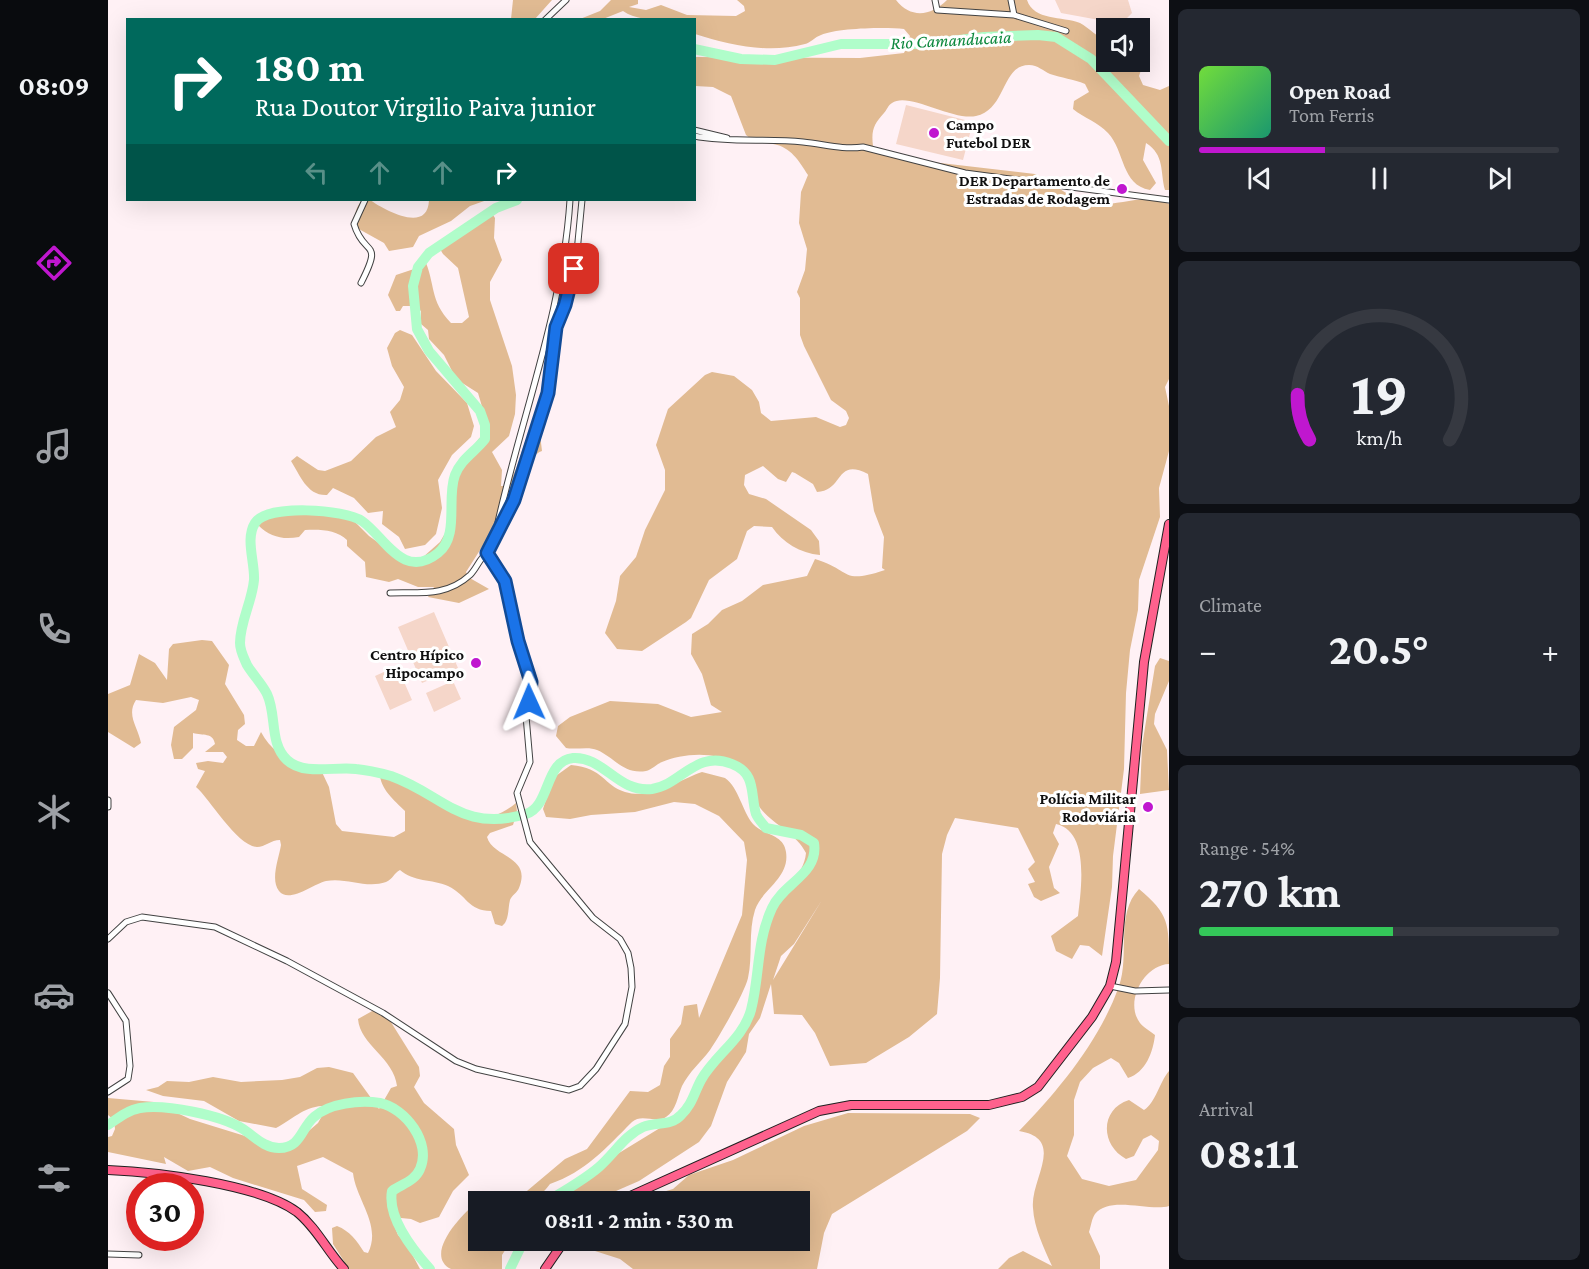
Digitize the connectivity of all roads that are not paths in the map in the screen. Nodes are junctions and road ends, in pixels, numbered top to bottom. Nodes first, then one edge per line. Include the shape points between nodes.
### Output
1 (566, 0) edge
2 (935, 0) edge
3 (1011, 0) edge
4 (1014, 15) junction
5 (548, 18) edge
6 (1066, 31) dead end
7 (696, 130) edge
8 (696, 136) edge
9 (731, 139) junction
10 (1169, 200) edge
11 (365, 201) edge
12 (570, 201) edge
13 (582, 201) edge
14 (361, 283) dead end
15 (1169, 524) edge
16 (496, 530) junction
17 (488, 556) junction
18 (390, 593) dead end
19 (108, 801) edge
20 (108, 807) edge
21 (108, 939) edge
22 (1110, 986) junction
23 (1169, 990) edge
24 (108, 993) edge
25 (108, 1092) edge
26 (108, 1170) edge
27 (641, 1191) edge
28 (557, 1251) edge
29 (108, 1254) edge
30 (140, 1255) dead end
31 (344, 1269) edge
32 (545, 1269) edge

1 - 5 street
2 - 4 street via 937,10
3 - 4 street
4 - 6 street
7 - 9 street
8 - 9 street
9 - 10 street via 863,147 964,172
11 - 14 street via 354,224 374,252
12 - 16 street via 549,327
13 - 16 street via 575,263 556,327 548,393 514,500
15 - 22 main road via 1143,662 1122,912
16 - 17 street
17 - 18 street via 471,574 448,589 434,594
17 - 21 street via 503,575 532,689 526,716 530,762 519,785 518,802 530,842 593,918 620,939 628,953 633,987 625,1024 596,1070 580,1086 569,1090 476,1069 456,1061 383,1013 215,927 142,917 126,922
19 - 20 street
22 - 23 street via 1135,992
22 - 27 main road via 1092,1017 1038,1087 1022,1097 989,1106 851,1105 819,1111
24 - 25 street via 126,1021 130,1066 128,1079
26 - 31 main road via 213,1184 275,1200 312,1227
28 - 32 main road
29 - 30 street

